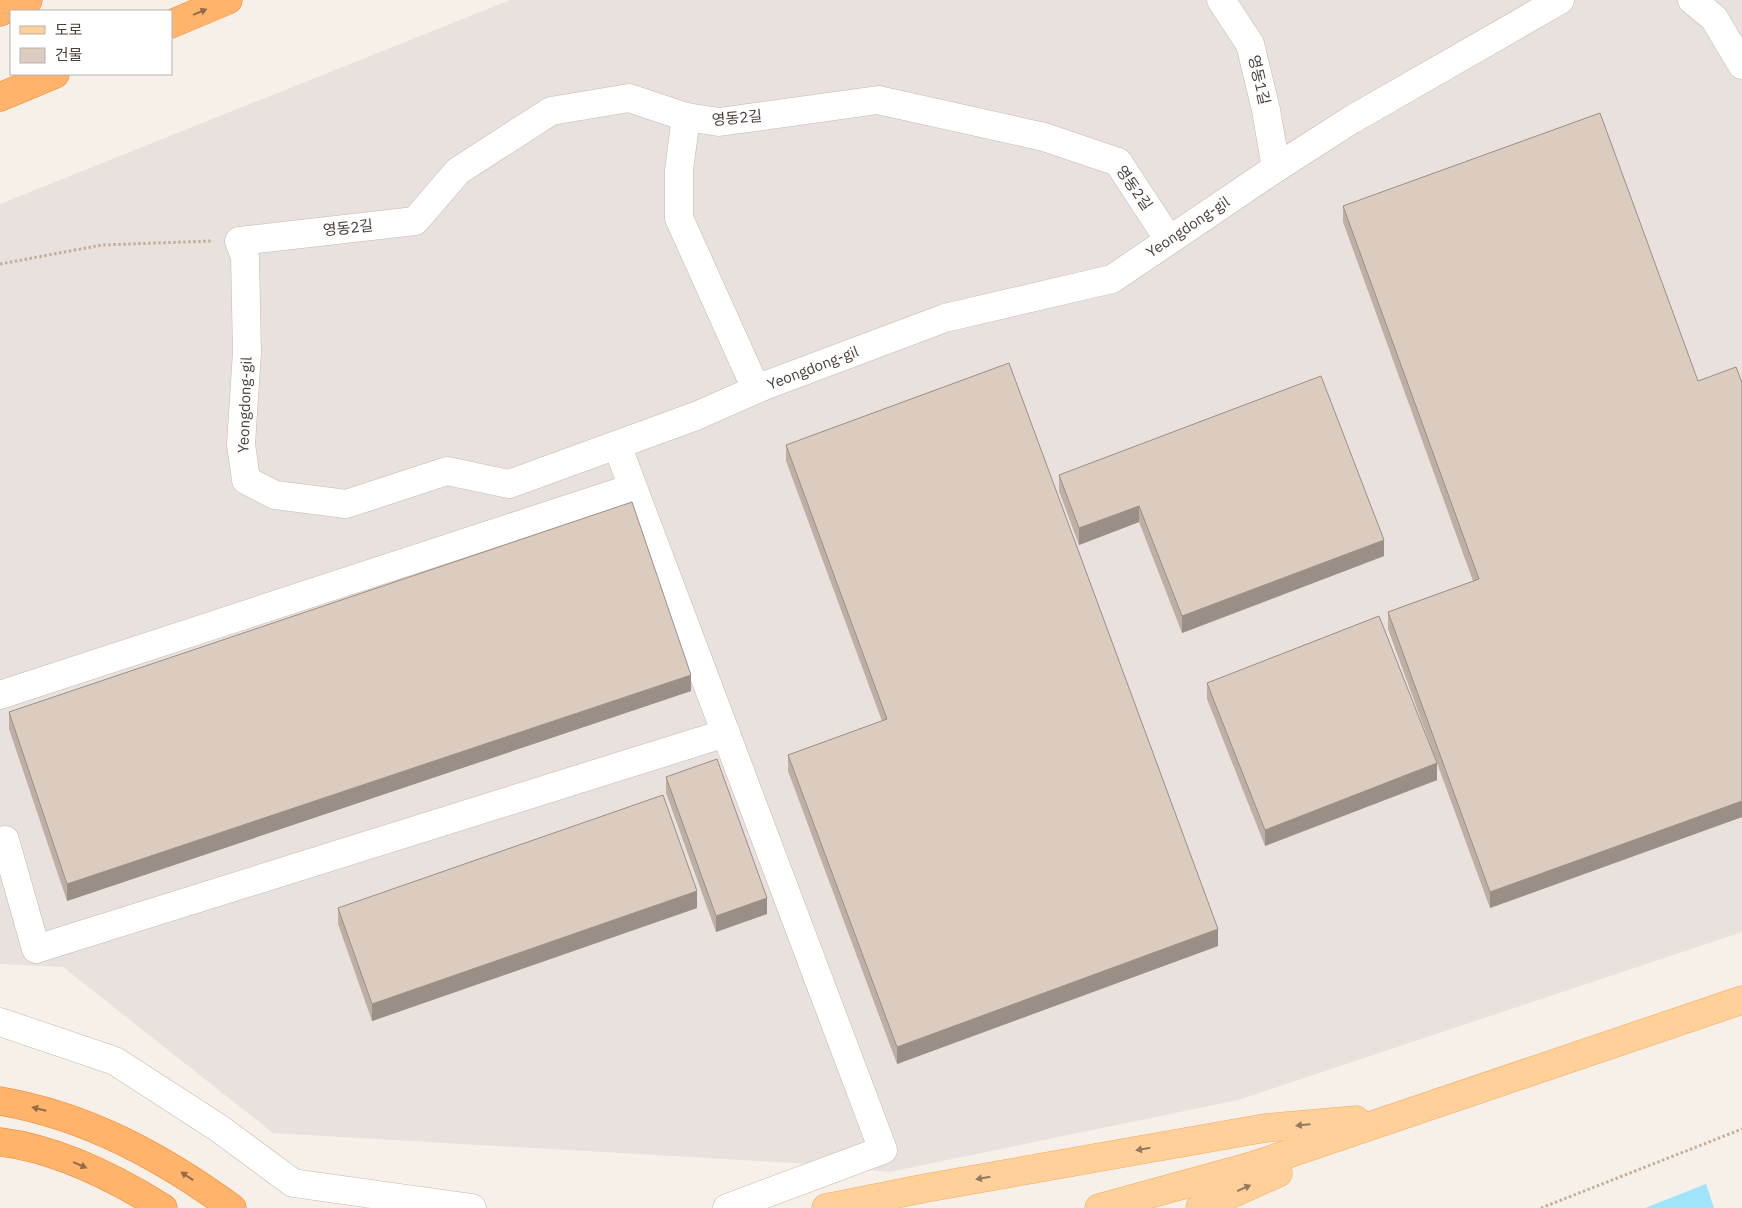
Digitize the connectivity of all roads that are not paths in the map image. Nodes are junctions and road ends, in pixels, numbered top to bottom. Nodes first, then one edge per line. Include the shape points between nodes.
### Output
1 (28, 0) edge
2 (228, 0) edge
3 (1221, 0) edge
4 (1560, 0) edge
5 (1692, 0) edge
6 (0, 12) edge
7 (172, 24) edge
8 (1742, 65) edge
9 (53, 75) edge
10 (0, 97) edge
11 (686, 117) junction
12 (1276, 168) junction
13 (240, 240) joint
14 (1169, 240) junction
15 (756, 389) junction
16 (617, 445) junction
17 (632, 488) junction
18 (0, 696) edge
19 (726, 734) junction
20 (0, 841) edge
21 (1742, 1000) edge
22 (0, 1022) edge
23 (0, 1101) edge
24 (1404, 1115) junction
25 (0, 1142) edge
26 (230, 1207) edge
27 (164, 1208) edge
28 (472, 1208) edge
29 (727, 1208) edge
30 (826, 1208) edge
31 (1099, 1208) edge
32 (1200, 1208) edge

1 - 6 highway
7 -> 2 highway
3 - 12 street, 영동1길 via 1250,44
4 - 12 street, Yeongdong-gil
5 - 8 street via 1714,18
9 - 10 highway
11 - 13 street, 영동2길 via 629,98 551,111 458,172 415,221
11 - 14 street, 영동2길 via 719,122 878,100 1044,138 1118,162
11 - 15 street via 679,170 679,218
12 - 14 street, Yeongdong-gil
13 - 16 street, Yeongdong-gil via 245,257 247,352 241,444 246,480 275,495 346,504 447,471 509,484
14 - 15 street, Yeongdong-gil via 1112,279 945,318
15 - 16 street, Yeongdong-gil via 696,416
16 - 17 street
17 - 18 street
17 - 19 street
19 - 20 street via 36,949 5,840
19 - 29 street via 883,1150
21 - 24 main road
22 - 28 street via 115,1061 220,1129 293,1183
26 -> 23 highway via 171,1165 108,1134 45,1110
24 -> 30 main road via 1265,1128
24 - 31 main road via 1252,1166
32 -> 24 main road
25 -> 27 highway via 59,1156

